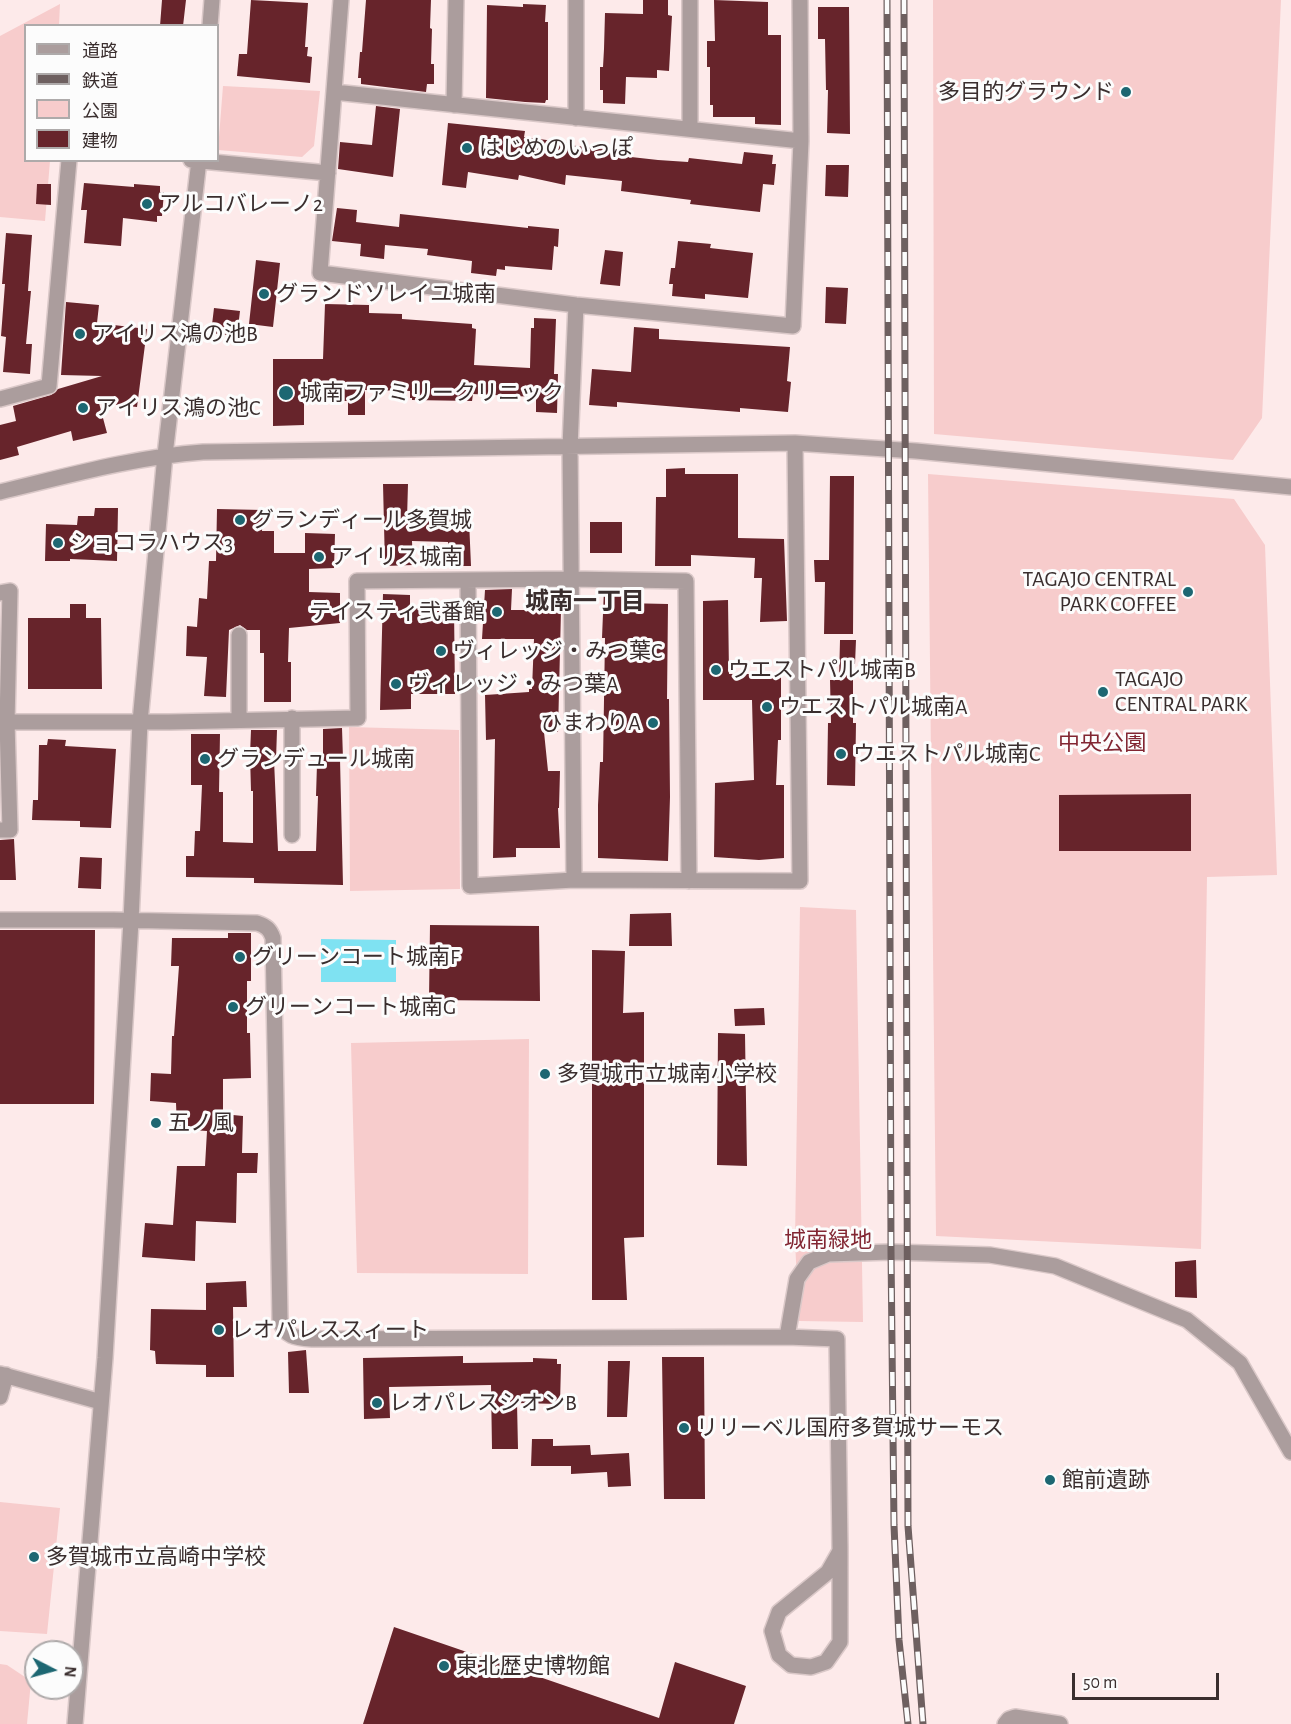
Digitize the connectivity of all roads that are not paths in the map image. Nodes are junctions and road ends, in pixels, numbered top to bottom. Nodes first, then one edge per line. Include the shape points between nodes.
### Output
1 (212, 0) edge
2 (341, 0) edge
3 (456, 0) edge
4 (576, 0) edge
5 (690, 0) edge
6 (800, 0) edge
7 (210, 24) edge
8 (334, 92) junction
9 (454, 105) junction
10 (576, 117) junction
11 (690, 129) junction
12 (801, 141) junction
13 (69, 162) edge
14 (199, 162) edge
15 (210, 162) edge
16 (328, 173) junction
17 (576, 305) junction
18 (0, 399) edge
19 (795, 442) junction
20 (570, 447) junction
21 (165, 455) junction
22 (1291, 487) edge
23 (0, 492) edge
24 (571, 579) junction
25 (468, 580) junction
26 (0, 593) edge
27 (239, 635) dead end
28 (292, 718) junction
29 (239, 720) junction
30 (4, 722) edge
31 (140, 722) junction
32 (0, 830) edge
33 (292, 835) dead end
34 (574, 880) junction
35 (689, 881) junction
36 (0, 920) edge
37 (131, 921) junction
38 (787, 1337) junction
39 (3, 1374) edge
40 (0, 1397) edge
41 (101, 1402) junction
42 (1291, 1452) edge
43 (840, 1551) junction
44 (75, 1724) edge
45 (1005, 1724) edge
46 (1060, 1724) edge

1 - 7 street
2 - 8 street
3 - 9 street
4 - 10 street
5 - 11 street
6 - 12 street
8 - 9 street
8 - 16 street
9 - 10 street
10 - 11 street
11 - 12 street
12 - 17 street via 793,326
13 - 18 street via 49,386
14 - 21 street
15 - 16 street
16 - 17 street via 320,273
17 - 20 street
19 - 20 street
19 - 22 street
19 - 35 street via 801,881
20 - 21 street
20 - 24 street
21 - 23 street
21 - 31 street
24 - 25 street
24 - 34 street
24 - 35 street via 686,581
25 - 28 street via 357,581 358,718
25 - 34 street via 470,886
26 - 30 street via 10,591
27 - 29 street
28 - 29 street
28 - 33 street
29 - 31 street
30 - 31 street
30 - 32 street via 10,830
31 - 37 street
34 - 35 street
36 - 37 street
37 - 38 street via 257,922 271,931 280,1319 288,1335 312,1340
37 - 41 street
38 - 42 street via 797,1279 809,1262 828,1254 990,1255 1055,1266 1187,1320 1240,1363
38 - 43 street via 837,1338
39 - 40 street
39 - 41 street
41 - 44 street
43 - 43 street via 840,1642 826,1662 811,1667 791,1665 779,1655 772,1631 778,1612 828,1572
45 - 46 street via 1015,1718

